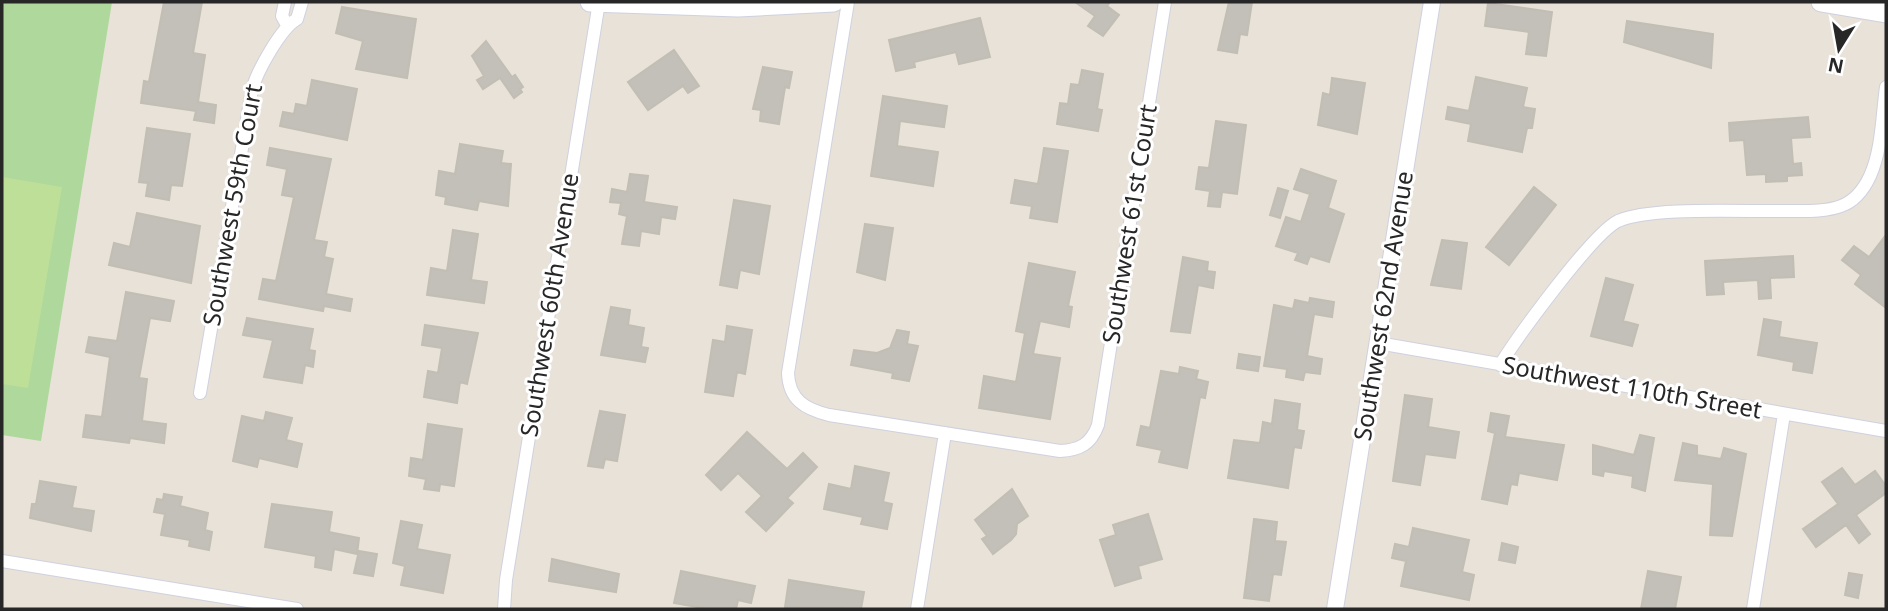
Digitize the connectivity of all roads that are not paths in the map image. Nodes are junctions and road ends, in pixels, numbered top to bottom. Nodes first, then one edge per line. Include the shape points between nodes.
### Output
1 (285, 2) edge
2 (302, 2) edge
3 (590, 2) edge
4 (599, 2) edge
5 (834, 2) edge
6 (848, 2) edge
7 (1166, 2) edge
8 (1432, 2) edge
9 (1821, 2) edge
10 (1886, 13) edge
11 (287, 25) junction
12 (1886, 87) edge
13 (1378, 343) junction
14 (1500, 365) junction
15 (200, 393) dead end
16 (1784, 414) junction
17 (1886, 431) edge
18 (945, 433) junction
19 (2, 561) edge
20 (297, 609) edge
21 (504, 609) edge
22 (917, 609) edge
23 (1335, 609) edge
24 (1754, 609) edge

1 - 11 street via 282,16
2 - 11 street, Southwest 59th Court via 297,19
3 - 4 main road
4 - 5 main road via 738,7
4 - 21 street, Southwest 60th Avenue
6 - 18 street via 788,373 793,397 816,412
7 - 18 street, Southwest 61st Court via 1098,425 1086,444 1060,451
8 - 13 street, Southwest 62nd Avenue
9 - 10 main road
11 - 15 street, Southwest 59th Court via 262,63 252,90
12 - 14 street via 1873,168 1850,202 1810,211 1659,213 1616,222 1592,242
13 - 14 street, Southwest 110th Street
13 - 23 street, Southwest 62nd Avenue
14 - 16 street, Southwest 110th Street
16 - 17 street, Southwest 110th Street
16 - 24 street
18 - 22 street
19 - 20 street

